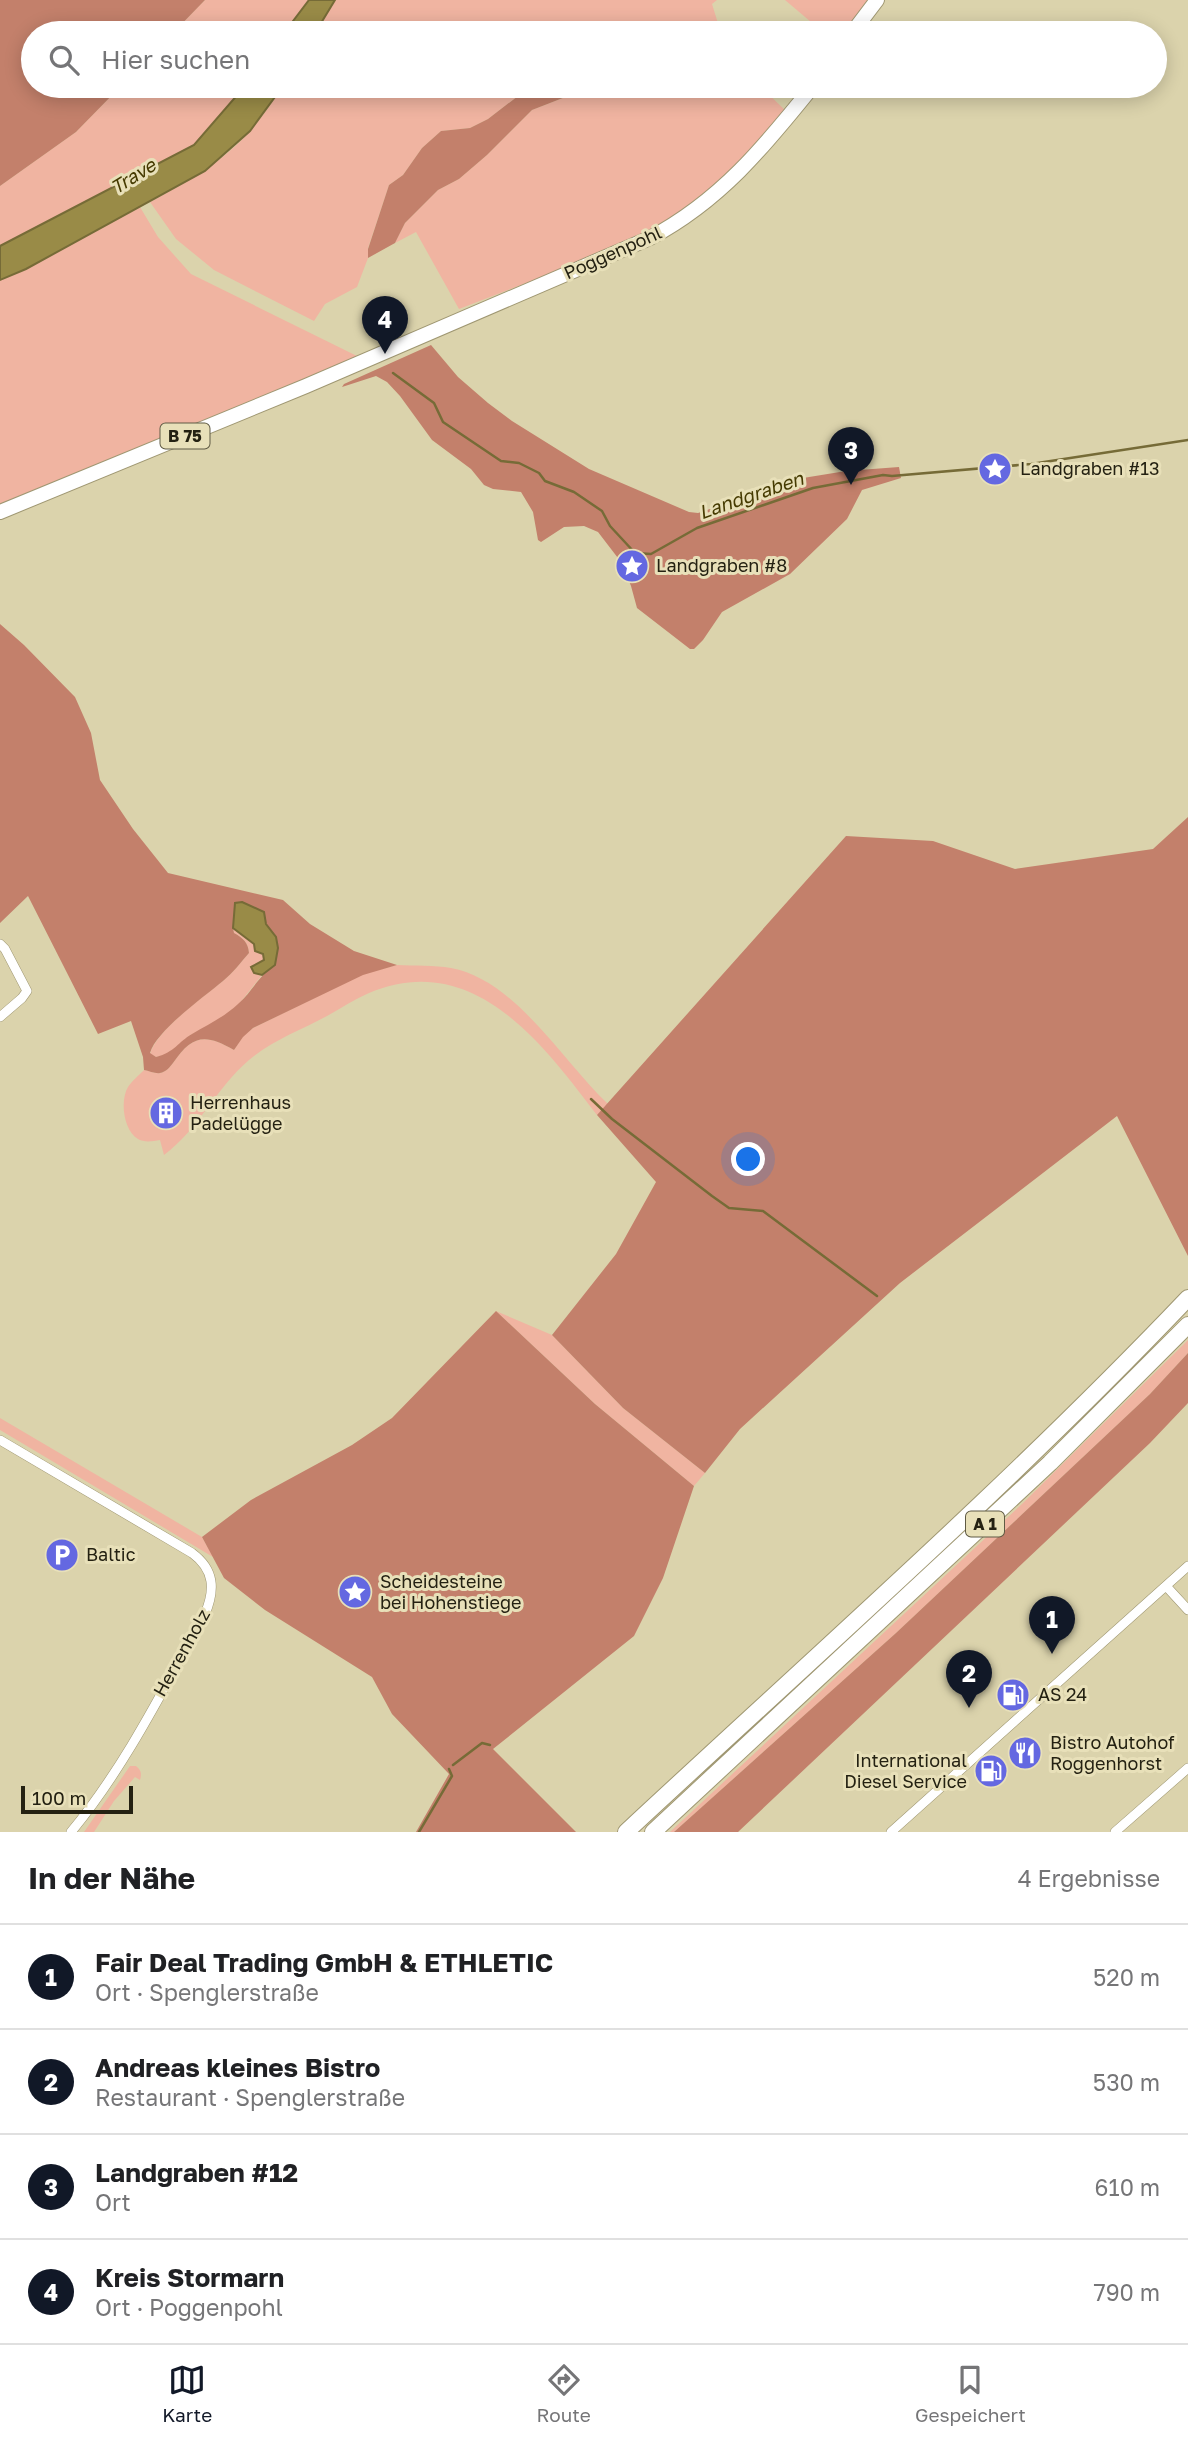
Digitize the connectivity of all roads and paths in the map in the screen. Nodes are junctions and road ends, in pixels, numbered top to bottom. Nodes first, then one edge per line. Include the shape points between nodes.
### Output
1 (877, 0) edge
2 (861, 21) edge
3 (803, 98) edge
4 (0, 512) edge
5 (0, 944) edge
6 (0, 1017) edge
7 (1188, 1298) edge
8 (1188, 1325) edge
9 (0, 1440) edge
10 (1188, 1566) edge
11 (1166, 1586) junction
12 (1188, 1610) edge
13 (1188, 1768) edge
14 (681, 1806) junction
15 (71, 1832) edge
16 (626, 1832) edge
17 (653, 1832) edge
18 (659, 1832) edge
19 (891, 1832) edge
20 (1115, 1832) edge

1 - 2 main road
3 - 4 main road, Poggenpohl / B 75 via 752,160 679,223 650,238
5 - 6 street via 27,991
7 - 16 highway, A 1 via 1121,1369
8 - 14 highway, A 1 via 1050,1464
9 - 15 street, Herrenholz via 192,1553 206,1568 212,1586 205,1614 140,1730 95,1803
10 - 11 street
11 - 12 street
11 - 19 street
13 - 20 street
14 - 17 highway, A 1
14 - 18 highway

